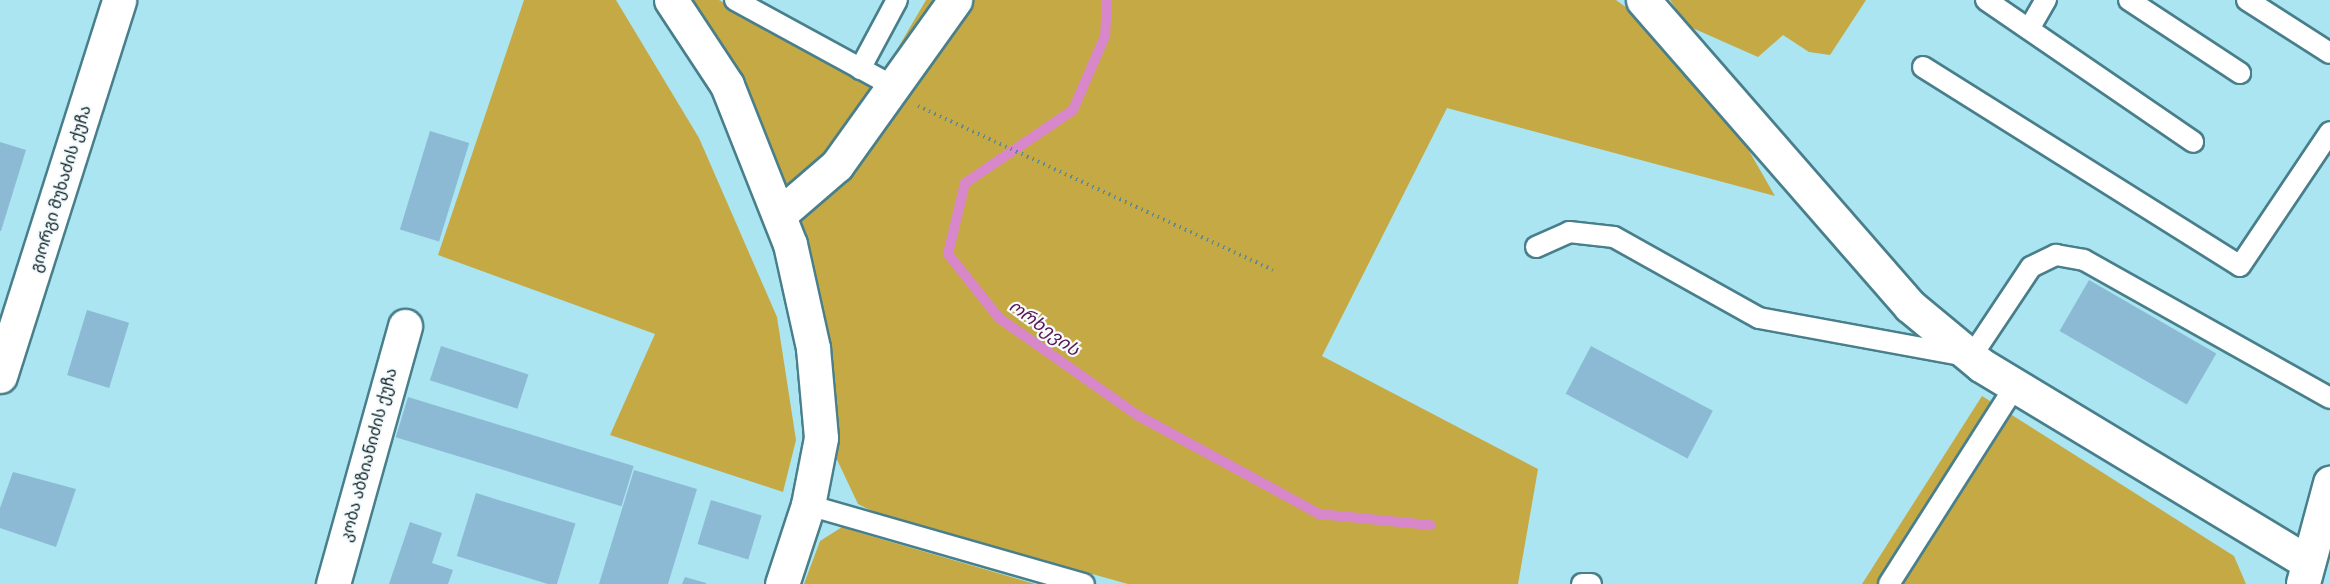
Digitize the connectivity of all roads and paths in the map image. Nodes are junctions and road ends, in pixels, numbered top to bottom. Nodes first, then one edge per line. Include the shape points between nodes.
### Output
1 (119, 0) edge
2 (671, 0) edge
3 (735, 0) edge
4 (897, 0) edge
5 (955, 0) edge
6 (1643, 0) edge
7 (1986, 0) edge
8 (2046, 0) edge
9 (2129, 0) edge
10 (2247, 0) edge
11 (2029, 28) junction
12 (2330, 53) edge
13 (1923, 67) dead end
14 (860, 69) junction
15 (2240, 73) dead end
16 (891, 85) junction
17 (2330, 132) edge
18 (2193, 142) dead end
19 (779, 215) junction
20 (1536, 247) dead end
21 (1273, 270) dead end
22 (405, 326) dead end
23 (1971, 357) junction
24 (0, 376) edge
25 (2015, 386) junction
26 (2330, 398) edge
27 (2329, 489) edge
28 (808, 505) junction
29 (2305, 573) edge
30 (333, 584) edge
31 (782, 584) edge
32 (1084, 584) edge
33 (1582, 584) edge
34 (1591, 584) edge
35 (1889, 584) edge

1 - 24 street, გიორგი მუხაძის ქუჩა
2 - 19 street via 727,85
3 - 14 lane
4 - 14 lane
5 - 16 street
6 - 23 street via 1910,306
7 - 11 lane
8 - 11 lane
9 - 15 lane
10 - 12 lane
11 - 18 lane
13 - 17 lane via 2240,266
14 - 16 lane
16 - 19 street via 837,165
16 - 21 path via 921,108
19 - 28 street via 813,348 821,438
20 - 23 lane via 1569,232 1614,237 1760,318
22 - 30 street, კობა აბზიანიძის ქუჩა
23 - 25 street
23 - 26 lane via 2031,267 2056,255 2084,260
25 - 29 street
25 - 35 lane
27 - 29 street
28 - 31 street
28 - 32 lane
33 - 34 lane

